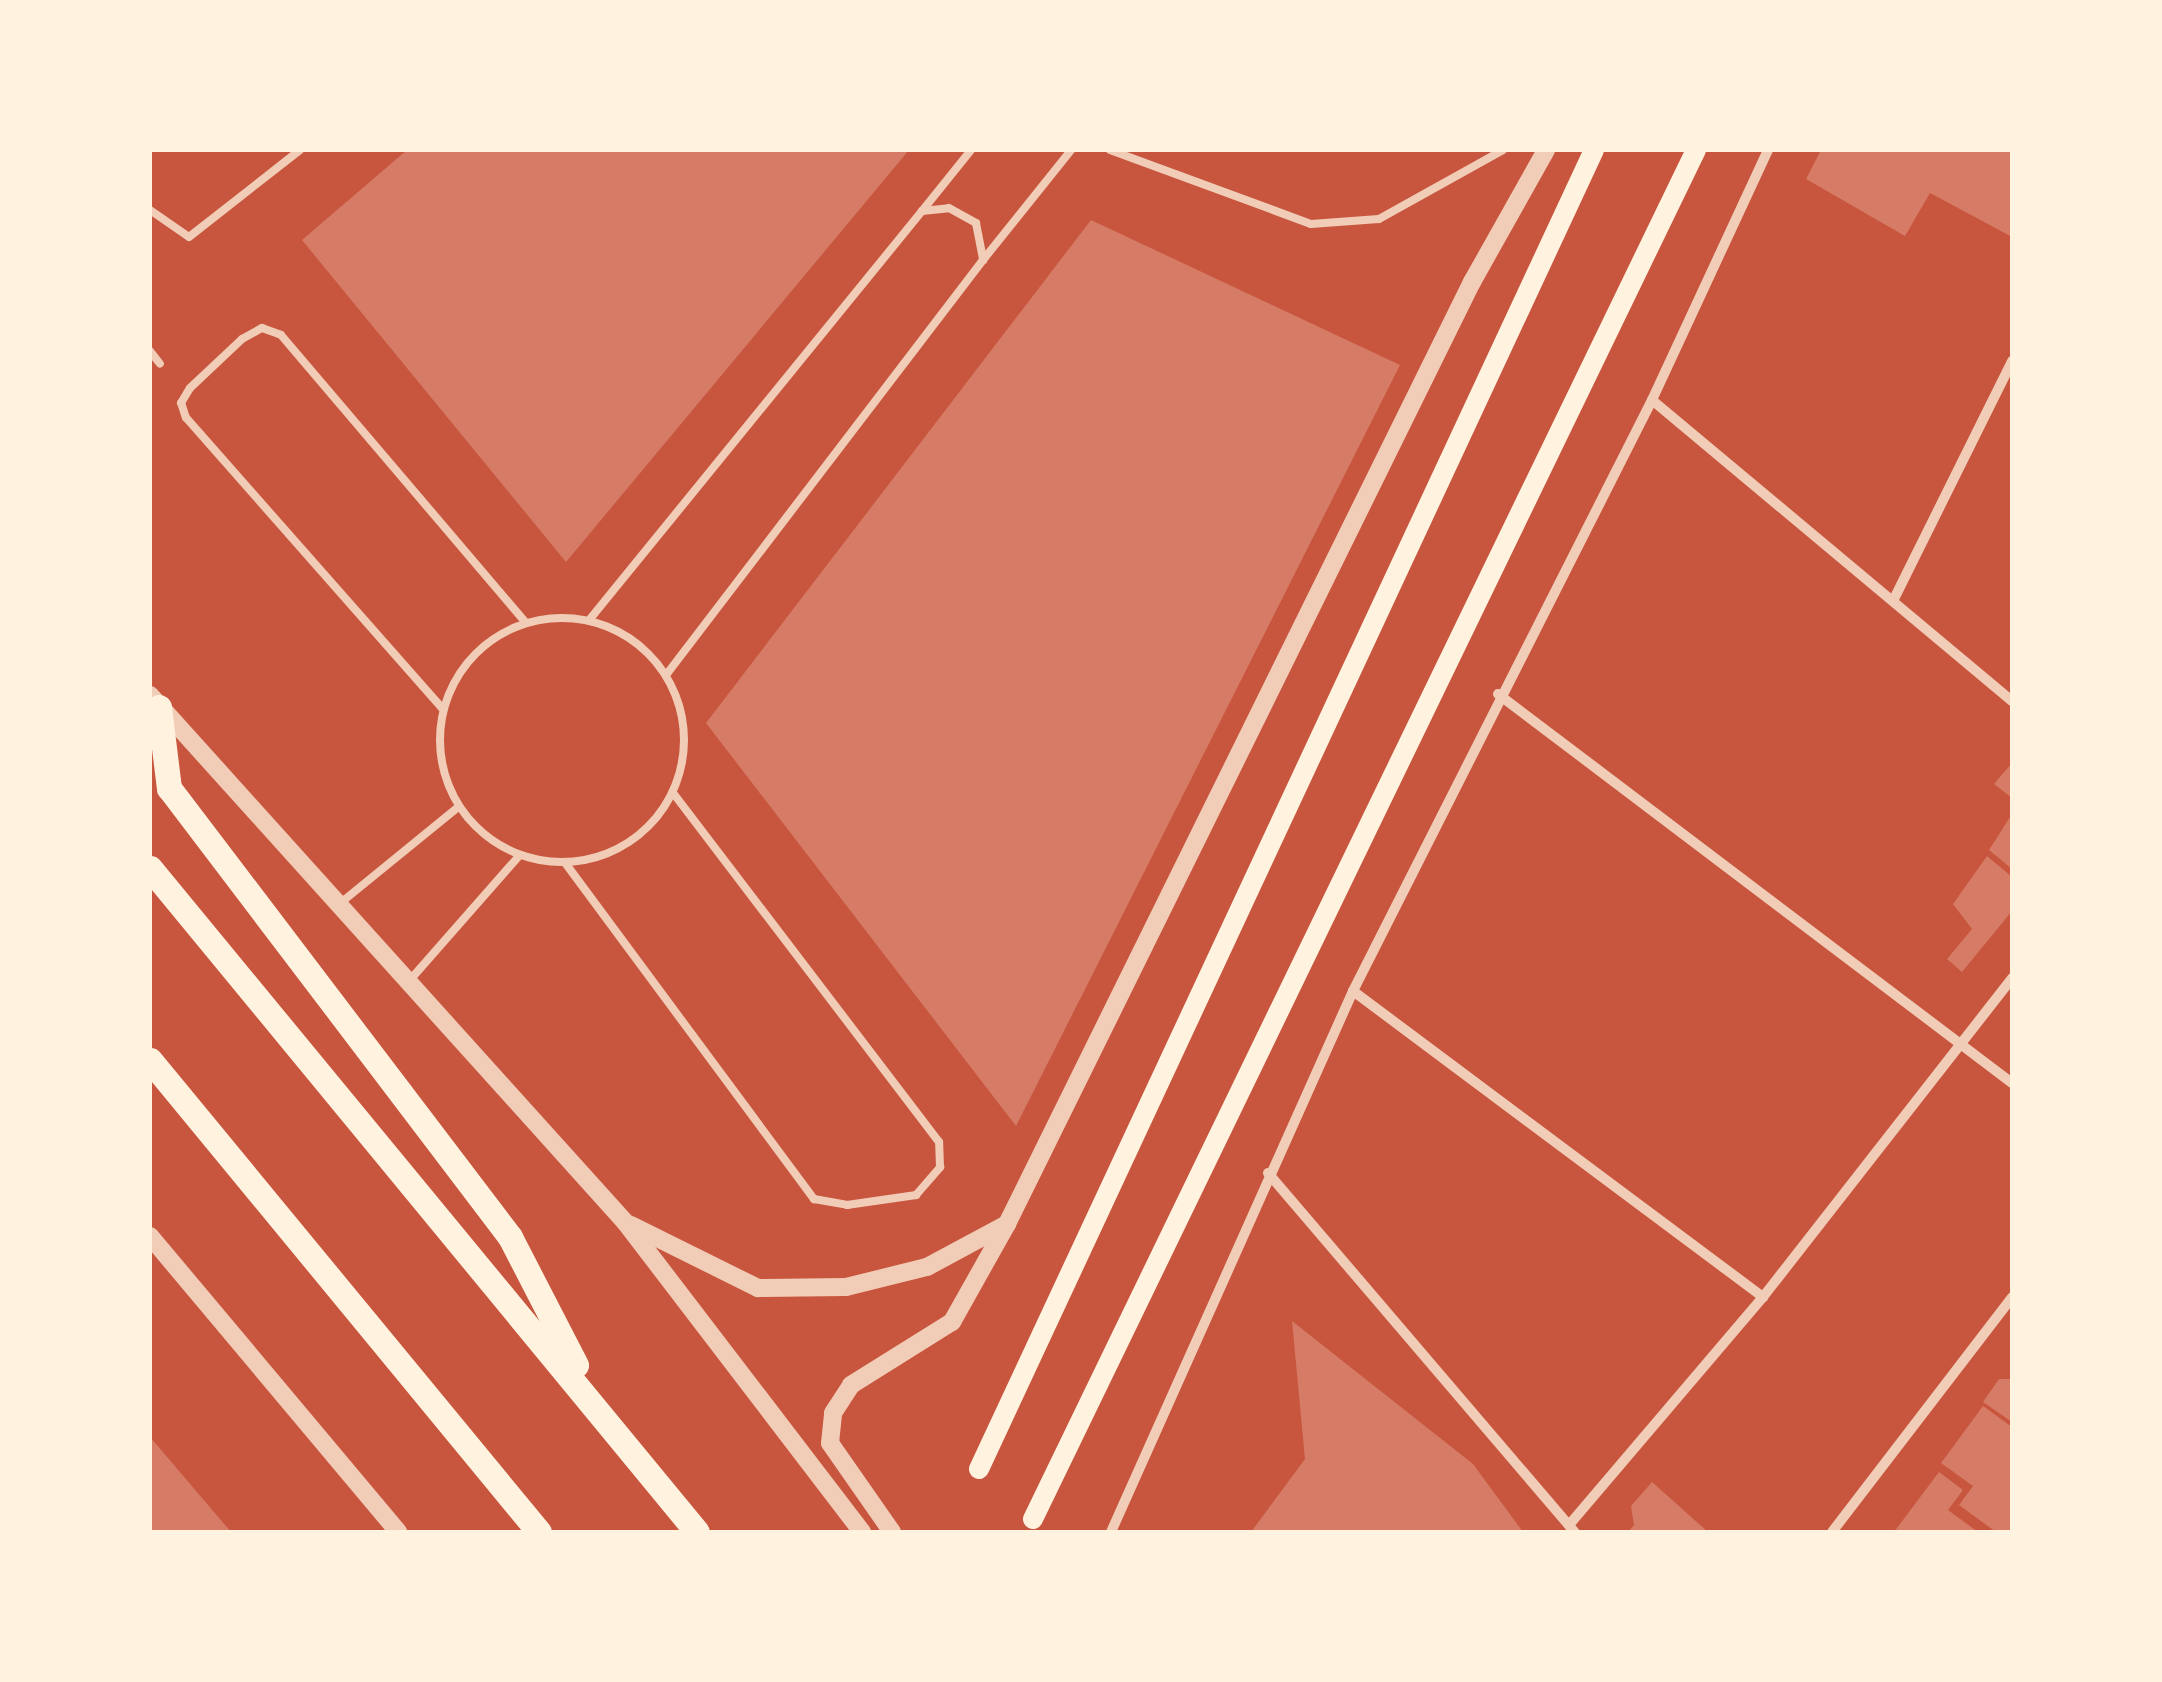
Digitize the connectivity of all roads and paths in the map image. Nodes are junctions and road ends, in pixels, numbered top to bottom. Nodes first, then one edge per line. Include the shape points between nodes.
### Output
1 (300, 150) edge
2 (971, 150) edge
3 (1071, 150) edge
4 (1110, 150) edge
5 (1503, 150) edge
6 (1546, 150) edge
7 (1594, 150) edge
8 (1696, 150) edge
9 (1768, 150) edge
10 (150, 210) edge
11 (922, 211) junction
12 (984, 260) junction
13 (150, 351) edge
14 (2012, 361) edge
15 (160, 364) dead end
16 (1652, 400) junction
17 (1894, 598) junction
18 (590, 620) junction
19 (525, 622) junction
20 (666, 675) junction
21 (1498, 694) junction
22 (155, 701) edge
23 (2012, 701) edge
24 (442, 708) junction
25 (674, 794) junction
26 (458, 807) junction
27 (519, 856) junction
28 (566, 864) junction
29 (150, 868) edge
30 (338, 905) junction
31 (2012, 978) edge
32 (408, 981) junction
33 (1353, 990) junction
34 (1961, 1046) junction
35 (150, 1060) edge
36 (2012, 1083) edge
37 (1268, 1173) junction
38 (625, 1222) junction
39 (1007, 1224) junction
40 (150, 1236) edge
41 (1764, 1297) junction
42 (2012, 1298) edge
43 (598, 1410) junction
44 (979, 1469) dead end
45 (1033, 1519) dead end
46 (1572, 1528) edge
47 (398, 1532) edge
48 (540, 1532) edge
49 (698, 1532) edge
50 (862, 1532) edge
51 (892, 1532) edge
52 (1111, 1532) edge
53 (1832, 1532) edge

1 - 10 lane via 188,237
2 - 11 lane
3 - 12 lane
4 - 5 lane via 1311,224 1378,220
6 - 39 street via 1472,282
7 - 44 main road
8 - 45 main road
9 - 16 street
11 - 12 lane via 950,208 976,223
11 - 18 lane
12 - 20 lane
13 - 15 lane
14 - 17 street
16 - 17 street
16 - 21 street
17 - 23 street
18 - 19 lane
18 - 20 lane via 634,640
19 - 24 lane via 473,654
19 - 24 lane via 281,335 262,328 242,339 190,388 182,403 186,418
20 - 25 lane via 683,726
21 - 33 street
21 - 34 street
22 - 30 street
22 - 43 main road via 169,788 510,1237
24 - 26 lane via 443,776
25 - 28 lane via 630,843
25 - 28 lane via 939,1142 940,1167 916,1195 847,1205 814,1199
26 - 27 lane
26 - 30 lane
27 - 28 lane
27 - 32 lane
29 - 43 main road
30 - 32 street
31 - 34 street
32 - 38 street
33 - 37 street
33 - 41 street
34 - 36 street
34 - 41 street
35 - 48 main road
37 - 46 street
37 - 52 street
38 - 39 street via 758,1288 846,1287 927,1267
38 - 50 street
39 - 51 street via 952,1322 850,1385 833,1414 830,1443
40 - 47 street
41 - 46 street
42 - 53 street
43 - 49 main road

